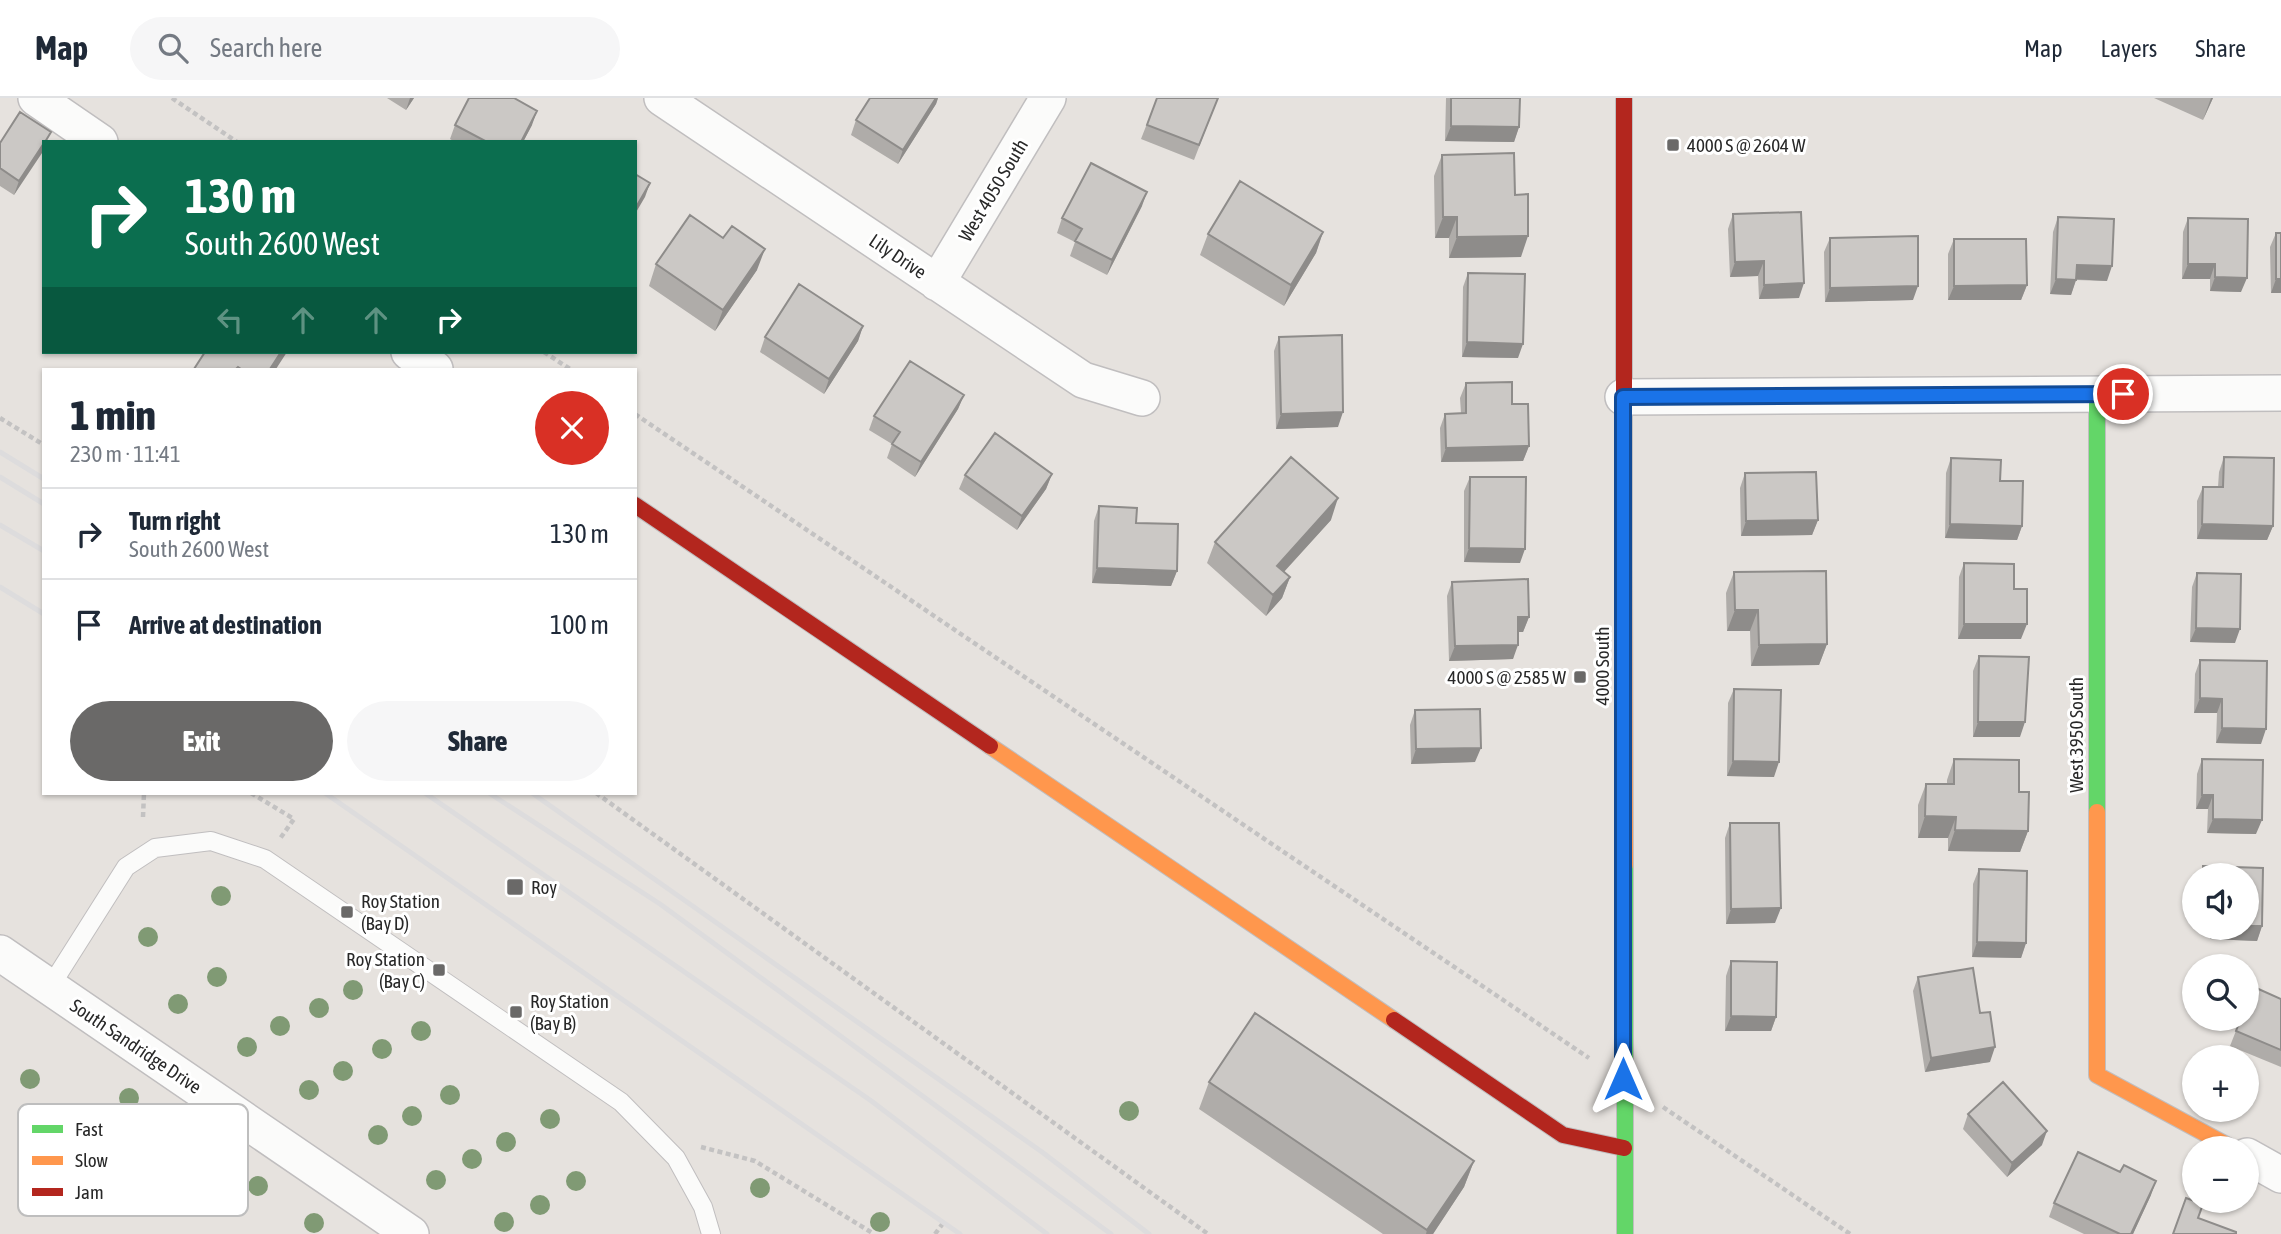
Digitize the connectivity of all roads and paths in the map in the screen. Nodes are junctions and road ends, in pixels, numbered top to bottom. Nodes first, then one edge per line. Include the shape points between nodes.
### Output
1 (36, 98) edge
2 (172, 98) edge
3 (662, 98) edge
4 (1048, 98) edge
5 (1623, 98) edge
6 (97, 140) edge
7 (234, 140) edge
8 (937, 283) junction
9 (412, 354) edge
10 (547, 354) edge
11 (433, 368) edge
12 (568, 368) edge
13 (2281, 393) edge
14 (2097, 394) junction
15 (1623, 397) junction
16 (1142, 398) dead end
17 (637, 415) edge
18 (0, 418) edge
19 (42, 444) edge
20 (637, 506) edge
21 (144, 795) edge
22 (254, 795) edge
23 (599, 795) edge
24 (143, 817) dead end
25 (274, 846) dead end
26 (0, 953) edge
27 (50, 987) junction
28 (1583, 1054) dead end
29 (221, 1104) edge
30 (248, 1122) edge
31 (1691, 1127) dead end
32 (2210, 1136) edge
33 (701, 1147) dead end
34 (1624, 1148) junction
35 (2259, 1163) edge
36 (2281, 1175) edge
37 (944, 1222) dead end
38 (411, 1234) edge
39 (710, 1234) edge
40 (874, 1234) edge
41 (935, 1234) edge
42 (1208, 1234) edge
43 (1625, 1234) edge
44 (1850, 1234) edge

1 - 6 street
2 - 7 path
3 - 8 street, Lily Drive
4 - 8 street, West 4050 South
5 - 15 street, 4000 South
8 - 16 street, Lily Drive via 1083,380
9 - 11 street
10 - 12 path
13 - 14 street
14 - 15 street
14 - 32 street, West 3950 South via 2097,1075
15 - 34 street, 4000 South
17 - 28 path
18 - 19 path
20 - 34 street via 1563,1135
21 - 24 path
22 - 25 path via 294,819
23 - 42 path
26 - 27 street, South Sandridge Drive
27 - 29 street, South Sandridge Drive
27 - 39 lane via 126,867 155,848 211,841 265,859 621,1102 676,1158 703,1207
30 - 38 street, South Sandridge Drive
31 - 44 path
33 - 40 path via 755,1161
34 - 43 street, 4000 South
35 - 36 street
37 - 41 path

